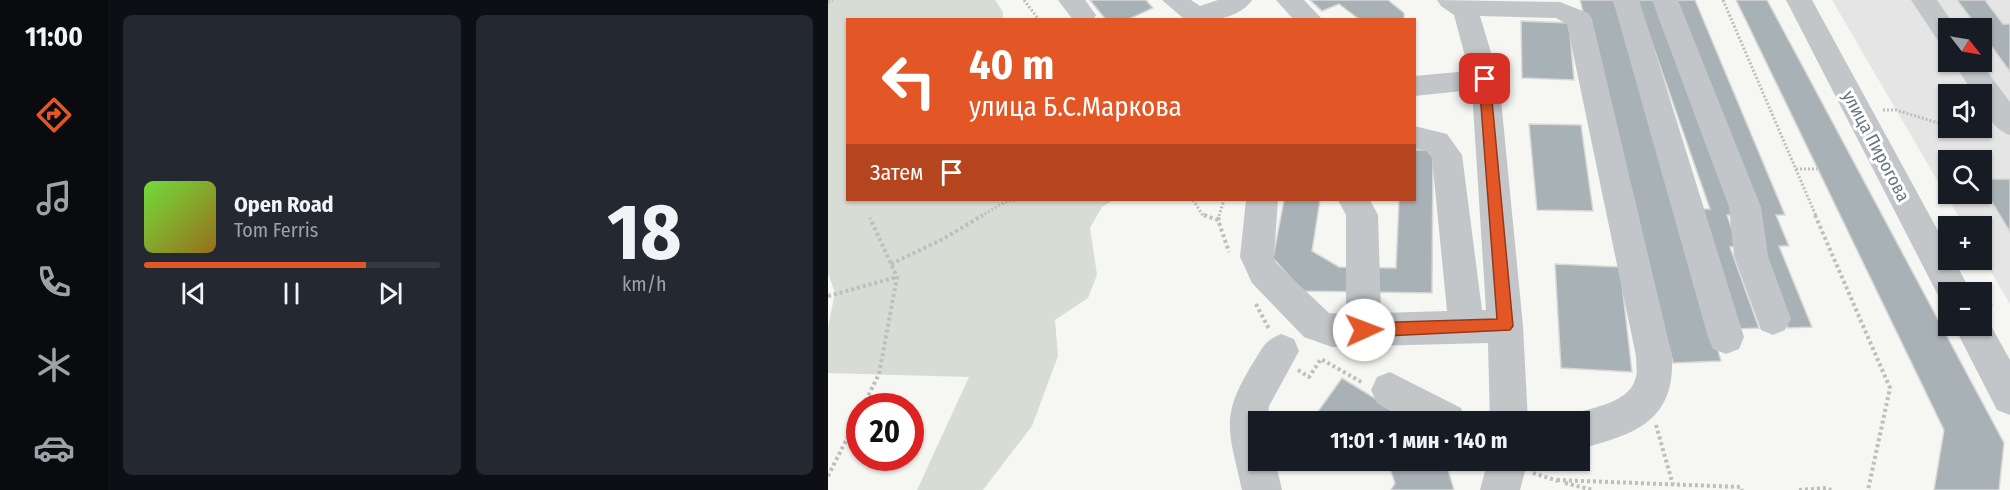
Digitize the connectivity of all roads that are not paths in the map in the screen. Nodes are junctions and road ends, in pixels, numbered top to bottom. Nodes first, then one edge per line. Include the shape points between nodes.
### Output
1 (1175, 0) edge
2 (1239, 0) edge
3 (1288, 0) edge
4 (1626, 0) edge
5 (1665, 0) edge
6 (1799, 0) edge
7 (1924, 0) edge
8 (1477, 5) edge
9 (1199, 18) edge
10 (1308, 18) edge
11 (1938, 21) edge
12 (1971, 72) edge
13 (1485, 79) junction
14 (1416, 86) edge
15 (2002, 129) edge
16 (1416, 137) edge
17 (1262, 201) edge
18 (1355, 201) edge
19 (1963, 282) edge
20 (1773, 319) dead end
21 (1505, 326) junction
22 (1466, 327) junction
23 (1364, 330) junction
24 (1989, 336) edge
25 (1726, 337) dead end
26 (1281, 351) dead end
27 (1381, 389) road end
28 (2010, 397) edge
29 (1425, 411) edge
30 (1509, 411) edge
31 (1590, 427) edge
32 (1505, 471) edge
33 (1262, 490) edge
34 (1500, 490) edge

1 - 9 street
2 - 9 street
3 - 10 street
4 - 25 street
5 - 20 street via 1745,207 1751,256
6 - 19 street, улица Пирогова
7 - 11 street
8 - 13 street
8 - 31 street via 1560,10 1579,19 1654,356 1654,380 1643,402 1622,418
12 - 15 street
13 - 14 street
13 - 21 street
16 - 22 street via 1436,142 1447,155
17 - 23 street via 1257,257 1264,273 1317,326 1332,331
18 - 23 street via 1362,215
21 - 22 street
21 - 30 street
22 - 23 street
24 - 28 street
26 - 33 street via 1251,400 1248,424
27 - 29 street
32 - 34 street

